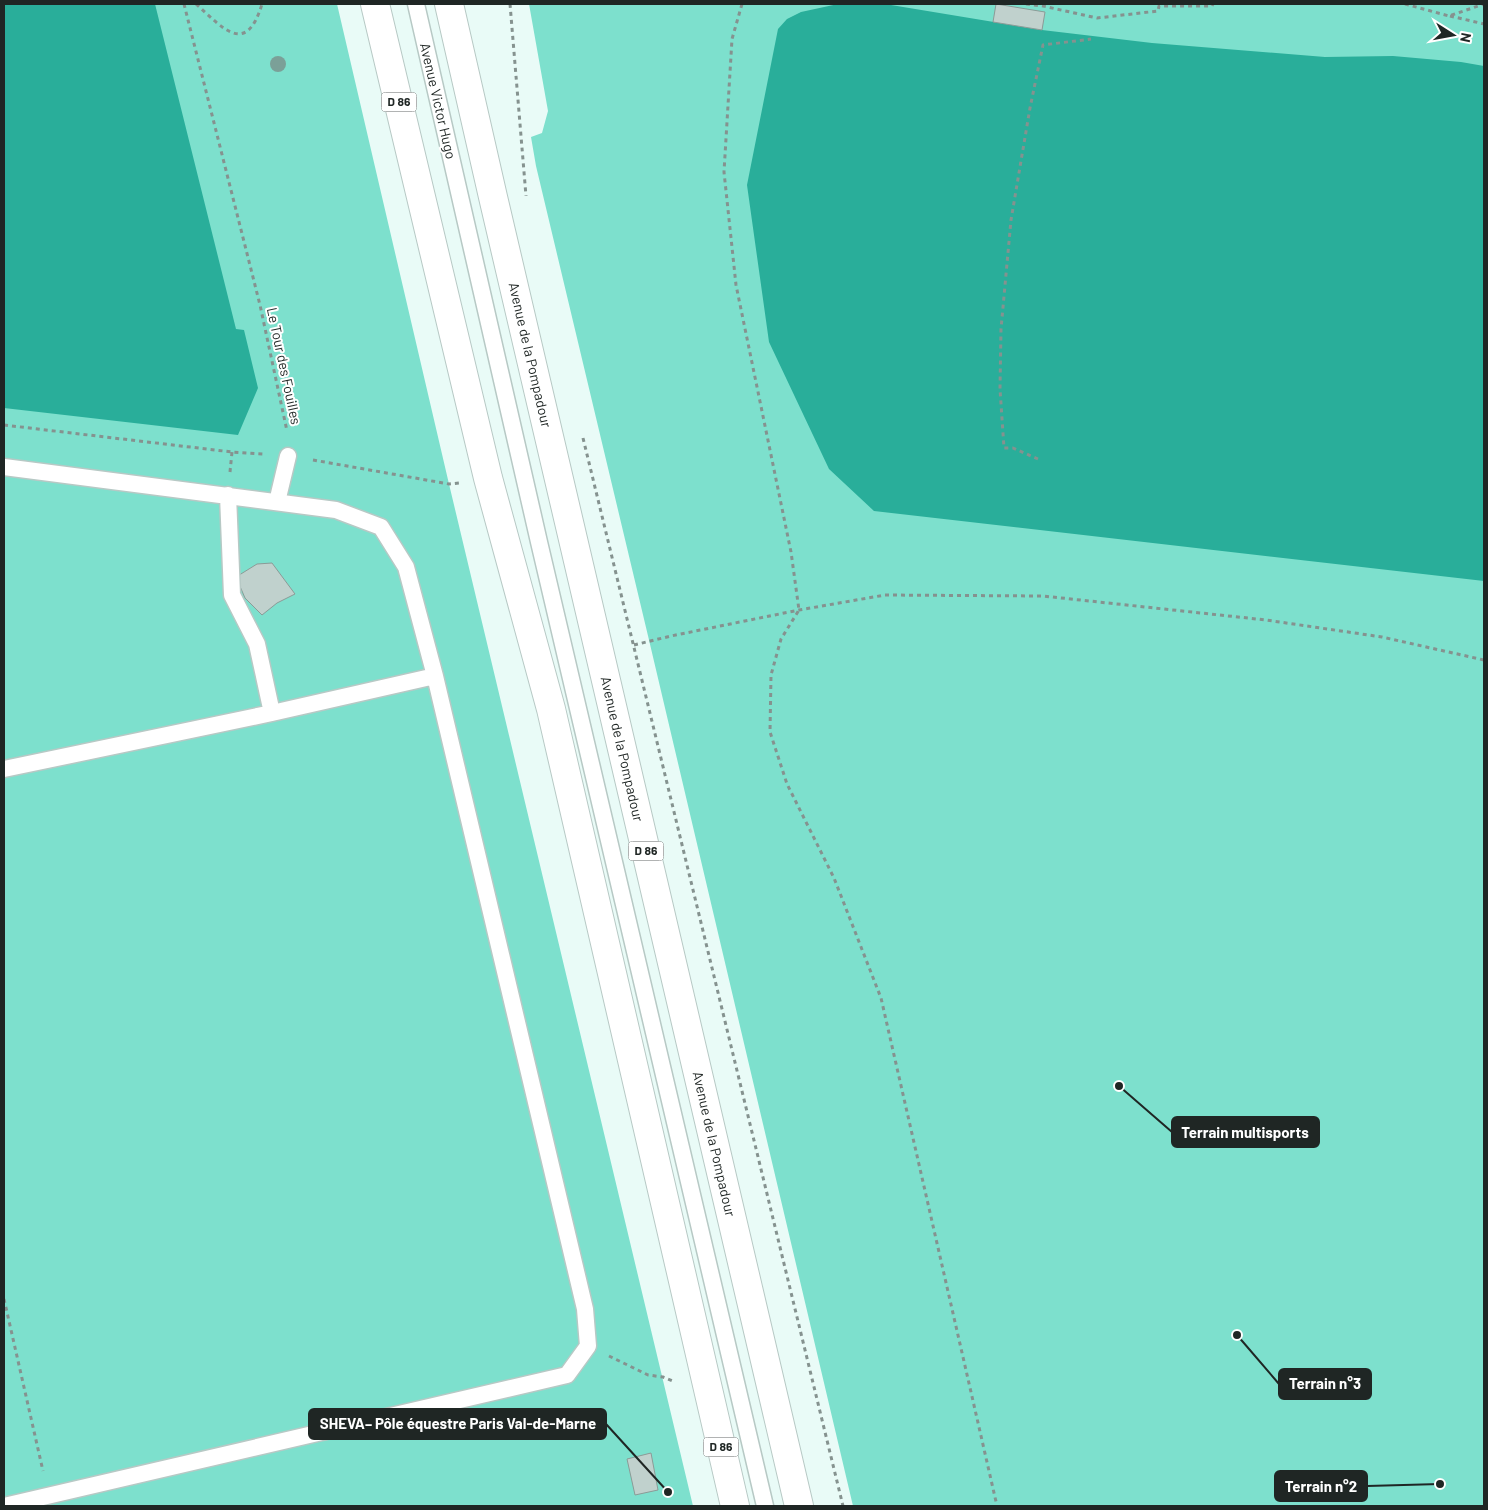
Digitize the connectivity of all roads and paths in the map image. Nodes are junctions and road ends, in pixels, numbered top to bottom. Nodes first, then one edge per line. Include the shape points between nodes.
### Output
1 (184, 4) edge
2 (196, 4) edge
3 (262, 4) edge
4 (375, 4) edge
5 (416, 4) edge
6 (449, 4) edge
7 (510, 4) edge
8 (742, 4) edge
9 (1026, 4) edge
10 (1213, 4) edge
11 (1405, 4) edge
12 (1484, 4) edge
13 (1449, 16) junction
14 (1484, 24) edge
15 (1091, 39) dead end
16 (527, 204) dead end
17 (4, 425) edge
18 (582, 434) dead end
19 (288, 456) junction
20 (1038, 459) dead end
21 (4, 467) edge
22 (488, 478) junction
23 (228, 495) junction
24 (277, 502) junction
25 (799, 610) junction
26 (634, 645) junction
27 (1484, 660) edge
28 (435, 676) junction
29 (272, 713) junction
30 (4, 769) edge
31 (4, 1299) edge
32 (588, 1346) junction
33 (673, 1381) dead end
34 (49, 1495) junction
35 (4, 1506) edge
36 (735, 1506) edge
37 (766, 1506) edge
38 (799, 1506) edge
39 (843, 1506) edge
40 (997, 1506) edge

1 - 19 path, Le Tour des Fouilles via 262,315 286,425
2 - 3 path via 224,28 241,34 250,29
4 - 22 main road, D 86
5 - 37 lane, Avenue Victor Hugo
6 - 38 main road, Avenue de la Pompadour / D 86
7 - 16 path
8 - 25 path via 732,39 724,172 736,285
9 - 10 path via 1097,18 1158,11 1159,6
11 - 13 path
12 - 13 path
13 - 14 path
15 - 20 path via 1043,45 1011,220 1001,329 1000,389 1004,448 1013,448
17 - 19 path
18 - 26 path
19 - 22 path via 449,484
19 - 24 lane
21 - 23 lane
22 - 36 main road, D 86 via 551,709
23 - 24 lane
23 - 29 lane via 232,595 257,644
24 - 28 lane via 336,510 381,527 406,567
25 - 26 path
25 - 27 path via 885,595 1043,596 1266,620 1382,638
25 - 40 path via 781,639 771,675 770,732 787,784 834,878 881,998
26 - 39 path
28 - 29 lane
28 - 32 lane via 585,1309
29 - 30 lane
31 - 34 path
32 - 33 path via 648,1375
32 - 34 lane via 567,1375
34 - 35 lane

